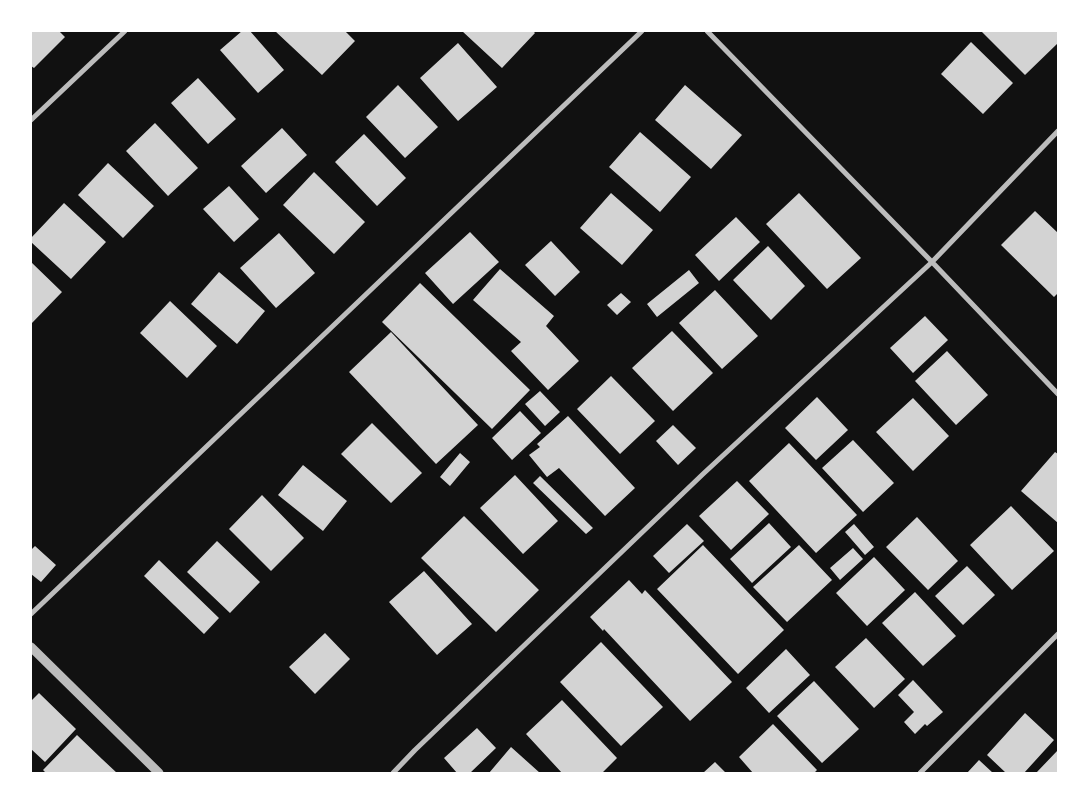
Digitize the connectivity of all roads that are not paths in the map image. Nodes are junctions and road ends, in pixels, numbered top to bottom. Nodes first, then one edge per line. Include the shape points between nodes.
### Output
1 (124, 31) edge
2 (642, 31) edge
3 (707, 31) edge
4 (31, 120) edge
5 (1058, 131) edge
6 (932, 262) junction
7 (1058, 394) edge
8 (31, 614) edge
9 (1058, 634) edge
10 (31, 648) edge
11 (159, 773) edge
12 (393, 773) edge
13 (920, 773) edge

1 - 4 street
2 - 8 street
3 - 6 street
5 - 6 street
6 - 7 street
6 - 12 street via 703,474
9 - 13 street
10 - 11 street

